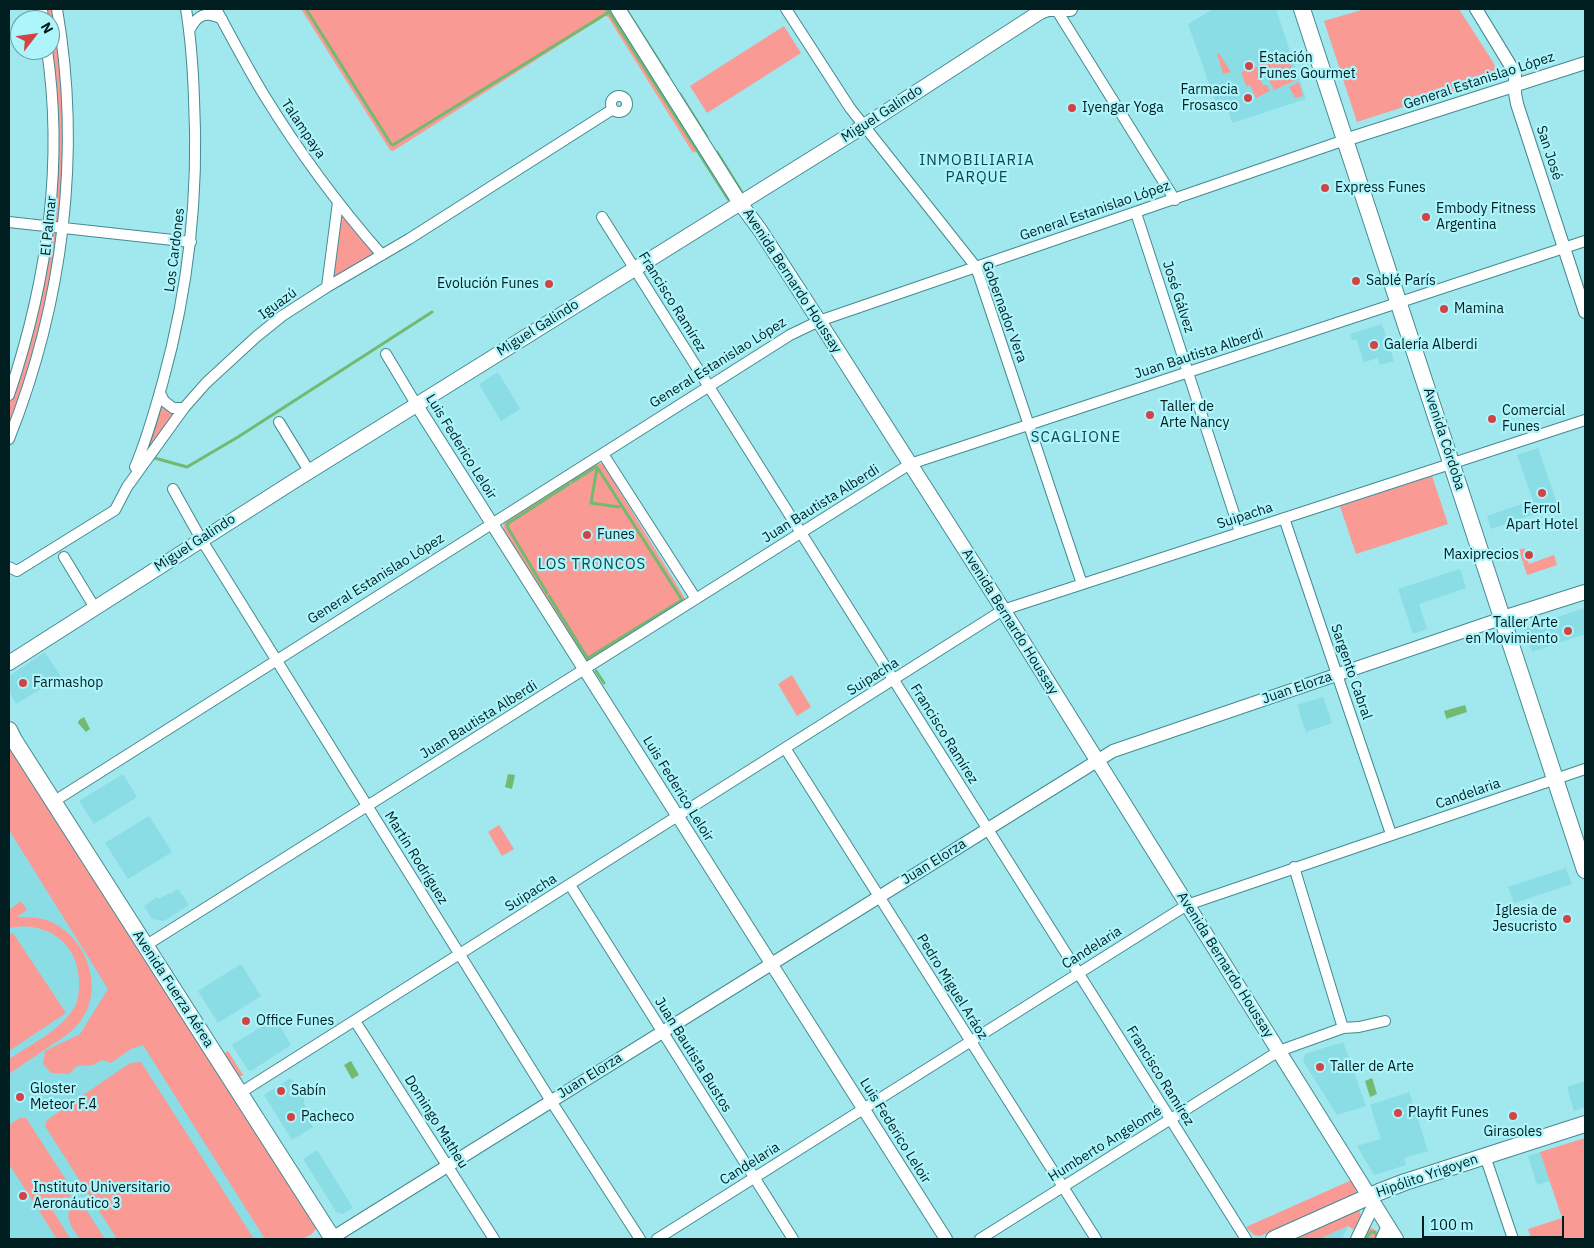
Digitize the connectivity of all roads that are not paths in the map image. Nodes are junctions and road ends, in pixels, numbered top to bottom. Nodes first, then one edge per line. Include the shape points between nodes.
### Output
1 (56, 9) edge
2 (186, 9) edge
3 (216, 9) edge
4 (618, 9) edge
5 (786, 9) edge
6 (1056, 9) edge
7 (1070, 9) edge
8 (1302, 9) edge
9 (1476, 9) edge
10 (222, 19) junction
11 (189, 31) junction
12 (49, 60) edge
13 (1585, 63) edge
14 (1515, 86) junction
15 (613, 109) dead end
16 (864, 126) junction
17 (1345, 140) junction
18 (1175, 200) junction
19 (338, 202) junction
20 (740, 203) junction
21 (1136, 213) junction
22 (602, 217) dead end
23 (9, 222) edge
24 (48, 226) junction
25 (63, 228) junction
26 (1585, 241) edge
27 (191, 242) junction
28 (1564, 248) junction
29 (382, 255) junction
30 (634, 268) junction
31 (976, 268) junction
32 (327, 287) junction
33 (1399, 302) junction
34 (1585, 312) edge
35 (819, 321) junction
36 (386, 354) dead end
37 (1188, 372) junction
38 (709, 386) junction
39 (160, 394) junction
40 (9, 395) edge
41 (416, 404) junction
42 (184, 408) junction
43 (1585, 420) edge
44 (279, 422) dead end
45 (1029, 425) junction
46 (9, 439) edge
47 (602, 454) junction
48 (1452, 463) junction
49 (910, 464) junction
50 (309, 471) junction
51 (127, 487) junction
52 (173, 488) dead end
53 (1284, 518) junction
54 (492, 524) junction
55 (1240, 532) junction
56 (801, 533) junction
57 (201, 539) junction
58 (64, 558) dead end
59 (9, 567) edge
60 (1082, 584) junction
61 (1585, 592) edge
62 (696, 599) junction
63 (95, 608) junction
64 (1003, 610) junction
65 (1503, 618) junction
66 (276, 660) junction
67 (10, 662) edge
68 (585, 669) junction
69 (1337, 674) junction
70 (894, 680) junction
71 (10, 734) edge
72 (785, 748) junction
73 (1096, 760) junction
74 (1585, 769) edge
75 (1556, 778) junction
76 (53, 802) junction
77 (367, 806) junction
78 (678, 816) junction
79 (987, 828) junction
80 (1391, 834) junction
81 (1294, 867) junction
82 (1585, 870) edge
83 (570, 885) junction
84 (879, 896) junction
85 (1187, 905) junction
86 (145, 946) junction
87 (460, 955) junction
88 (771, 964) junction
89 (1079, 973) junction
90 (355, 1020) junction
91 (1385, 1021) dead end
92 (1343, 1028) junction
93 (663, 1031) junction
94 (970, 1041) junction
95 (1279, 1051) junction
96 (240, 1093) junction
97 (551, 1101) junction
98 (863, 1109) junction
99 (1171, 1119) junction
100 (1585, 1124) edge
101 (1485, 1156) junction
102 (447, 1166) junction
103 (754, 1178) junction
104 (1063, 1187) junction
105 (1371, 1200) junction
106 (1385, 1233) edge
107 (333, 1239) edge
108 (494, 1239) edge
109 (640, 1239) edge
110 (657, 1239) edge
111 (793, 1239) edge
112 (946, 1239) edge
113 (980, 1239) edge
114 (1096, 1239) edge
115 (1246, 1239) edge
116 (1274, 1239) edge
117 (1357, 1239) edge
118 (1396, 1239) edge
119 (1513, 1239) edge

1 - 25 street, El Palmar via 67,97 67,184
2 - 11 street, Los Cardones
3 - 10 street, Talampaya
4 - 20 main road, Avenida Bernardo Houssay
5 - 16 street, Gobernador Vera
6 - 7 main road, Miguel Galindo
6 - 16 main road, Miguel Galindo via 1040,12
6 - 18 street
8 - 17 main road, Avenida Córdoba
9 - 14 street, San José via 1515,73
10 - 11 street via 202,16 194,21
10 - 19 street, Talampaya via 269,103
11 - 27 street, Los Cardones via 196,137
12 - 24 street, El Palmar via 53,141
13 - 14 street, General Estanislao López
14 - 17 street, General Estanislao López
14 - 28 street, San José via 1517,104
15 - 29 street, Iguazú
16 - 20 main road, Miguel Galindo
16 - 31 street, Gobernador Vera
17 - 18 street, General Estanislao López
17 - 33 main road, Avenida Córdoba
18 - 21 street, General Estanislao López
19 - 29 street, Talampaya
19 - 32 street
20 - 30 main road, Miguel Galindo
20 - 35 main road, Avenida Bernardo Houssay
21 - 31 street, General Estanislao López
21 - 37 street, José Gálvez
22 - 30 street, Francisco Ramírez
23 - 24 street
24 - 25 street
24 - 40 street, El Palmar via 32,317
25 - 27 street
25 - 46 street, El Palmar via 47,320 35,366
26 - 28 street, Juan Bautista Alberdi
27 - 39 street, Los Cardones via 184,294
28 - 33 street, Juan Bautista Alberdi
28 - 34 street, San José
29 - 32 street, Iguazú
30 - 38 street, Francisco Ramírez
30 - 41 main road, Miguel Galindo
31 - 35 street, General Estanislao López
31 - 45 street, Gobernador Vera
32 - 42 street, Iguazú via 256,337
33 - 37 street, Juan Bautista Alberdi
33 - 48 main road, Avenida Córdoba
35 - 38 street, General Estanislao López via 790,335
35 - 49 main road, Avenida Bernardo Houssay
36 - 41 street, Luis Federico Leloir
37 - 45 street, Juan Bautista Alberdi
37 - 55 street, José Gálvez
38 - 47 street, General Estanislao López
38 - 56 street, Francisco Ramírez
39 - 42 street via 173,408
39 - 51 street, Los Cardones
41 - 50 main road, Miguel Galindo
41 - 54 street, Luis Federico Leloir
42 - 51 street, Iguazú
43 - 48 street, Suipacha
44 - 50 street
45 - 49 street, Juan Bautista Alberdi
45 - 60 street, Gobernador Vera
47 - 54 street, General Estanislao López
47 - 62 street
48 - 53 street, Suipacha
48 - 65 main road, Avenida Córdoba
49 - 56 street, Juan Bautista Alberdi
49 - 64 main road, Avenida Bernardo Houssay
50 - 57 main road, Miguel Galindo
51 - 59 street, Iguazú via 116,510 17,571
52 - 57 street, Martín Rodríguez
53 - 55 street, Suipacha
53 - 69 street, Sargento Cabral
54 - 66 street, General Estanislao López
54 - 68 street, Luis Federico Leloir
55 - 60 street, Suipacha
56 - 62 street, Juan Bautista Alberdi
56 - 70 street, Francisco Ramírez
57 - 63 main road, Miguel Galindo
57 - 66 street, Martín Rodríguez
58 - 63 street
60 - 64 street, Suipacha
61 - 65 main road, Juan Elorza
62 - 68 street, Juan Bautista Alberdi
63 - 67 main road, Miguel Galindo
64 - 70 street, Suipacha
64 - 73 main road, Avenida Bernardo Houssay
65 - 69 street, Juan Elorza
65 - 75 main road, Avenida Córdoba
66 - 76 street, General Estanislao López
66 - 77 street, Martín Rodríguez
68 - 77 street, Juan Bautista Alberdi
68 - 78 street, Luis Federico Leloir
69 - 73 street, Juan Elorza via 1113,751
69 - 80 street, Sargento Cabral
70 - 72 street, Suipacha
70 - 79 street, Francisco Ramírez
71 - 76 main road, Avenida Fuerza Aérea
72 - 78 street, Suipacha
72 - 84 street, Pedro Miguel Aráoz
73 - 79 street, Juan Elorza
73 - 85 main road, Avenida Bernardo Houssay
74 - 75 street, Candelaria
75 - 80 street, Candelaria
75 - 82 main road, Avenida Córdoba
76 - 86 main road, Avenida Fuerza Aérea
77 - 86 street, Juan Bautista Alberdi
77 - 87 street, Martín Rodríguez
78 - 83 street, Suipacha
78 - 88 street, Luis Federico Leloir
79 - 84 street, Juan Elorza
79 - 89 street, Francisco Ramírez
80 - 81 street, Candelaria
81 - 85 street, Candelaria
81 - 92 street
83 - 87 street, Suipacha
83 - 93 street, Juan Bautista Bustos
84 - 88 street, Juan Elorza
84 - 94 street, Pedro Miguel Aráoz
85 - 89 street, Candelaria
85 - 95 main road, Avenida Bernardo Houssay
86 - 96 main road, Avenida Fuerza Aérea
87 - 90 street, Suipacha
87 - 97 street, Martín Rodríguez
88 - 93 street, Juan Elorza
88 - 98 street, Luis Federico Leloir
89 - 94 street, Candelaria
89 - 99 street, Francisco Ramírez
90 - 96 street, Suipacha
90 - 102 street, Domingo Matheu
91 - 92 street, Humberto Angelomé
92 - 95 street, Humberto Angelomé
93 - 97 street, Juan Elorza
93 - 103 street, Juan Bautista Bustos
94 - 98 street, Candelaria
94 - 104 street, Pedro Miguel Aráoz
95 - 99 street, Humberto Angelomé
95 - 105 main road, Avenida Bernardo Houssay
96 - 107 main road, Avenida Fuerza Aérea
97 - 102 street, Juan Elorza
97 - 109 street, Martín Rodríguez
98 - 103 street, Candelaria
98 - 112 street, Luis Federico Leloir
99 - 104 street, Humberto Angelomé
99 - 115 street, Francisco Ramírez
100 - 101 main road, Hipólito Yrigoyen
101 - 105 main road, Hipólito Yrigoyen via 1405,1182
101 - 119 street
102 - 107 street, Juan Elorza
102 - 108 street, Domingo Matheu
103 - 110 street, Candelaria
103 - 111 street, Juan Bautista Bustos
104 - 113 street, Humberto Angelomé
104 - 114 street, Pedro Miguel Aráoz
105 - 106 main road, Avenida Bernardo Houssay
105 - 116 main road, Hipólito Yrigoyen
105 - 117 street
106 - 118 main road, Avenida Bernardo Houssay

